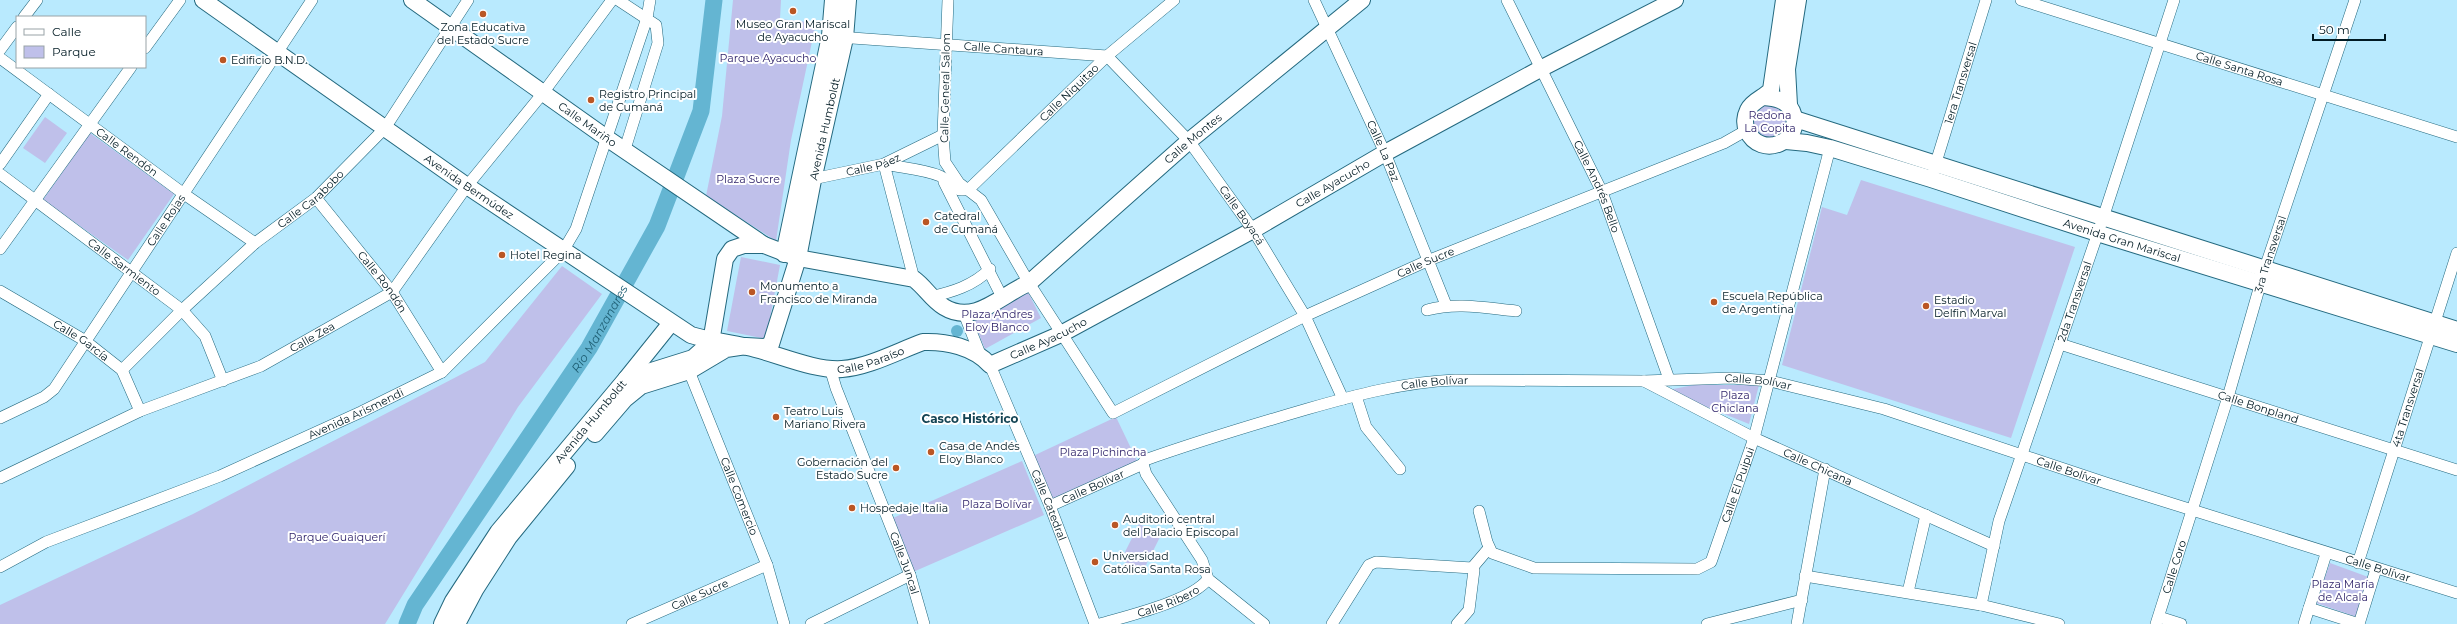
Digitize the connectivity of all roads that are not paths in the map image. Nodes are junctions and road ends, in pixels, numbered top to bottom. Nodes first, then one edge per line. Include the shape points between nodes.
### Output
1 (37, 0) edge
2 (180, 0) edge
3 (203, 0) edge
4 (312, 0) edge
5 (412, 0) edge
6 (468, 0) edge
7 (612, 0) edge
8 (618, 0) edge
9 (650, 0) edge
10 (833, 0) edge
11 (848, 0) edge
12 (948, 0) edge
13 (1174, 0) edge
14 (1314, 0) edge
15 (1362, 0) edge
16 (1507, 0) edge
17 (1675, 0) edge
18 (1784, 0) edge
19 (1798, 0) edge
20 (1986, 0) edge
21 (2021, 0) edge
22 (2174, 0) edge
23 (2355, 0) edge
24 (25, 16) edge
25 (647, 18) junction
26 (450, 27) junction
27 (16, 28) edge
28 (1328, 28) junction
29 (837, 37) junction
30 (946, 44) junction
31 (2160, 45) junction
32 (146, 47) edge
33 (0, 50) edge
34 (277, 52) junction
35 (1107, 56) junction
36 (0, 58) edge
37 (130, 68) edge
38 (1542, 68) junction
39 (543, 92) junction
40 (49, 94) junction
41 (2323, 96) junction
42 (1764, 98) junction
43 (1792, 112) junction
44 (89, 125) junction
45 (385, 128) junction
46 (1747, 130) junction
47 (943, 135) junction
48 (2457, 137) edge
49 (608, 138) junction
50 (1189, 141) junction
51 (1786, 141) junction
52 (1830, 148) junction
53 (625, 150) junction
54 (1385, 153) junction
55 (0, 164) edge
56 (884, 164) junction
57 (1933, 172) junction
58 (0, 174) edge
59 (941, 176) junction
60 (806, 180) junction
61 (467, 186) junction
62 (969, 189) junction
63 (1602, 192) junction
64 (184, 194) junction
65 (316, 198) junction
66 (34, 202) junction
67 (2103, 218) junction
68 (1253, 230) junction
69 (2097, 233) junction
70 (255, 243) junction
71 (764, 245) junction
72 (0, 249) edge
73 (563, 251) junction
74 (2457, 253) edge
75 (791, 256) junction
76 (1427, 260) junction
77 (990, 270) junction
78 (134, 272) junction
79 (2262, 275) junction
80 (914, 279) junction
81 (1028, 283) junction
82 (0, 291) edge
83 (392, 292) junction
84 (930, 297) junction
85 (1003, 299) junction
86 (1446, 305) junction
87 (182, 310) junction
88 (1427, 310) dead end
89 (963, 311) junction
90 (1516, 311) dead end
91 (1305, 316) junction
92 (667, 321) junction
93 (2433, 330) junction
94 (2457, 330) edge
95 (1061, 334) junction
96 (84, 340) junction
97 (711, 342) junction
98 (2060, 344) junction
99 (2457, 344) edge
100 (746, 346) junction
101 (985, 359) junction
102 (830, 368) junction
103 (122, 370) junction
104 (689, 371) junction
105 (442, 372) junction
106 (626, 379) junction
107 (1669, 379) junction
108 (223, 381) junction
109 (1644, 381) junction
110 (1770, 381) junction
111 (1356, 396) junction
112 (2228, 397) junction
113 (1343, 399) junction
114 (140, 412) junction
115 (1113, 412) joint
116 (0, 418) edge
117 (1754, 438) junction
118 (2394, 449) junction
119 (2022, 455) junction
120 (1143, 464) junction
121 (1400, 469) dead end
122 (1824, 469) junction
123 (2457, 470) edge
124 (0, 478) edge
125 (1050, 506) junction
126 (2191, 510) junction
127 (1479, 511) dead end
128 (1926, 515) junction
129 (1994, 546) junction
130 (1489, 548) junction
131 (2326, 554) junction
132 (2358, 563) junction
133 (767, 564) junction
134 (0, 567) edge
135 (1472, 568) junction
136 (2376, 569) junction
137 (910, 575) junction
138 (1806, 576) junction
139 (1208, 579) junction
140 (1908, 592) junction
141 (2457, 593) edge
142 (1802, 600) junction
143 (1980, 605) junction
144 (2309, 608) junction
145 (2158, 621) edge
146 (442, 624) edge
147 (457, 624) edge
148 (632, 624) edge
149 (784, 624) edge
150 (811, 624) edge
151 (924, 624) edge
152 (1095, 624) edge
153 (1100, 624) edge
154 (1264, 624) edge
155 (1332, 624) edge
156 (1457, 624) edge
157 (1707, 624) edge
158 (1797, 624) edge
159 (2059, 624) edge
160 (2181, 624) edge
161 (2304, 624) edge
162 (2359, 624) edge

1 - 24 street
2 - 32 street
3 - 34 street, Avenida Bermúdez
4 - 34 street, Calle Rojas
5 - 26 street, Calle Mariño
6 - 26 street, Calle Carabobo
7 - 39 street, Calle Zea
8 - 25 street
9 - 25 street, Avenida Arismendi
10 - 29 street, Avenida Humboldt
11 - 29 street, Avenida Humboldt
12 - 30 street, Calle General Salom
13 - 35 street, Calle Niquitao
14 - 28 street, Calle La Paz
15 - 28 street, Calle Montes
16 - 38 street, Calle Andrés Bello
17 - 38 street, Calle Ayacucho
18 - 42 street via 1771,90
19 - 43 street via 1787,69
20 - 57 street, 1era Transversal
21 - 31 street, Calle Santa Rosa
22 - 31 street, 2da Transversal
23 - 41 street, 3ra Transversal
25 - 49 street, Avenida Arismendi
25 - 53 street via 656,25 658,43
26 - 39 street, Calle Mariño
26 - 45 street, Calle Carabobo
27 - 33 street
28 - 50 street, Calle Montes
28 - 54 street, Calle La Paz
29 - 30 street, Calle Cantaura
29 - 60 street, Avenida Humboldt
30 - 35 street, Calle Cantaura
30 - 47 street, Calle General Salom
31 - 41 street, Calle Santa Rosa
31 - 67 street, 2da Transversal
34 - 45 street, Avenida Bermúdez
34 - 64 street, Calle Rojas
35 - 50 street, Calle Boyacá
35 - 62 street, Calle Niquitao
36 - 40 street, Calle Rendón
37 - 44 street
38 - 54 street, Calle Ayacucho
38 - 63 street, Calle Andrés Bello
39 - 49 street, Calle Mariño
39 - 61 street, Calle Zea
40 - 44 street, Calle Rendón
40 - 55 street
41 - 48 street, Calle Santa Rosa
41 - 79 street, 3ra Transversal
42 - 43 street via 1778,98
42 - 46 street via 1755,102 1748,110 1745,120
43 - 51 street via 1794,129
43 - 57 street, Avenida Gran Mariscal
44 - 64 street, Calle Rendón
44 - 66 street
45 - 61 street, Avenida Bermúdez
45 - 65 street, Calle Carabobo
46 - 51 street via 1754,141 1767,146
46 - 63 street, Calle Sucre via 1724,143
47 - 56 street, Calle Páez
47 - 62 street, Calle General Salom via 945,162 959,183
49 - 53 street, Calle Mariño
49 - 73 street, Avenida Arismendi via 576,229
50 - 68 street, Calle Boyacá
50 - 81 street, Calle Montes
51 - 52 street, Avenida Gran Mariscal
52 - 57 street, Avenida Gran Mariscal
52 - 110 street, Calle El Puipui
53 - 71 street, Calle Mariño
54 - 68 street, Calle Ayacucho
54 - 76 street, Calle La Paz
56 - 59 street
56 - 60 street, Calle Páez
56 - 80 street
57 - 67 street, Avenida Gran Mariscal
57 - 69 street, Avenida Gran Mariscal
58 - 66 street, Calle Sarmiento
59 - 62 street via 951,187 963,191
59 - 77 street
60 - 75 street, Avenida Humboldt
61 - 73 street, Avenida Bermúdez
61 - 83 street, Calle Zea
62 - 81 street, Calle General Salom via 981,200
63 - 76 street, Calle Sucre
63 - 107 street, Calle Andrés Bello
64 - 70 street, Calle Rendón
64 - 78 street, Calle Rojas
65 - 70 street, Calle Carabobo
65 - 83 street, Calle Rondón
66 - 72 street
66 - 78 street, Calle Sarmiento
67 - 69 street, 2da Transversal
67 - 79 street, Avenida Gran Mariscal
68 - 91 street, Calle Boyacá
68 - 95 street, Calle Ayacucho
69 - 79 street, Avenida Gran Mariscal
69 - 98 street, 2da Transversal
70 - 87 street, Calle Carabobo
71 - 75 street
71 - 97 street via 744,245 732,250 726,259
73 - 92 street, Avenida Bermúdez
73 - 105 street, Avenida Arismendi
74 - 93 street, 4ta Transversal
75 - 80 street
75 - 100 street, Avenida Humboldt via 771,344 766,347
76 - 86 street, Calle La Paz
76 - 91 street, Calle Sucre
77 - 84 street via 980,279 950,293
77 - 85 street
78 - 87 street, Calle Sarmiento
78 - 96 street, Calle Rojas
79 - 93 street, Avenida Gran Mariscal
79 - 112 street, 3ra Transversal
80 - 84 street, Calle Montes via 924,287
81 - 85 street, Calle Montes
81 - 95 street, Calle General Salom
82 - 96 street, Calle García
83 - 105 street, Calle Rondón
83 - 108 street, Calle Zea via 261,366
84 - 89 street, Calle Montes via 953,311
85 - 89 street, Calle Montes via 981,311
86 - 88 street
86 - 90 street
87 - 103 street, Calle Carabobo
87 - 108 street, Calle Sarmiento via 205,336
89 - 101 street, Calle Catedral
91 - 113 street, Calle Boyacá
91 - 115 street, Calle Sucre
92 - 97 street, Avenida Bermúdez via 691,335
92 - 106 street
93 - 94 street, Avenida Gran Mariscal
93 - 99 street, Avenida Gran Mariscal
93 - 118 street, 4ta Transversal
95 - 101 street, Calle Ayacucho
95 - 115 street, Calle General Salom
96 - 103 street, Calle García
96 - 116 street, Calle Rojas via 54,389
97 - 100 street, Avenida Bermúdez
97 - 106 street, Avenida Humboldt via 693,358
98 - 112 street, Calle Bonpland
98 - 119 street, 2da Transversal
100 - 102 street, Calle Paraíso
100 - 104 street, Avenida Humboldt via 726,349
101 - 102 street, Calle Paraíso via 933,342 923,342 850,368
101 - 125 street, Calle Catedral
102 - 137 street, Calle Juncal
103 - 114 street, Calle García
104 - 133 street, Calle Comercio
104 - 147 street, Avenida Humboldt via 641,386 624,399 509,537
105 - 134 street, Avenida Arismendi via 220,476 46,542
106 - 146 street, Avenida Humboldt via 498,532 453,601
107 - 109 street, Calle Bolívar
107 - 110 street, Calle Bolívar via 1731,378
108 - 114 street, Calle Zea
109 - 111 street, Calle Bolívar via 1430,381 1388,387
109 - 117 street, Calle Chicana
110 - 117 street, Calle El Puipui
110 - 119 street, Calle Bolívar via 1884,409
111 - 113 street, Calle Bolívar
111 - 121 street via 1366,427
112 - 118 street, Calle Bonpland
112 - 126 street, 3ra Transversal
113 - 120 street, Calle Bolívar via 1213,436 1145,460
114 - 124 street, Calle Zea
117 - 122 street, Calle Chicana
117 - 130 street, Calle El Puipui via 1711,562 1706,566 1697,569 1534,568 1492,553
118 - 123 street, Calle Bonpland
118 - 132 street, 4ta Transversal
119 - 126 street, Calle Bolívar
119 - 129 street, 2da Transversal via 1999,521
120 - 125 street, Calle Bolívar
120 - 139 street via 1146,474 1202,560
122 - 128 street, Calle Chicana
122 - 138 street
125 - 152 street, Calle Catedral
126 - 131 street, Calle Bolívar
126 - 145 street, Calle Coro
127 - 130 street
128 - 129 street, Calle Chicana
128 - 140 street
129 - 143 street, 2da Transversal
130 - 135 street
131 - 132 street, Calle Bolívar
131 - 144 street
132 - 136 street, Calle Bolívar
133 - 148 street, Calle Sucre
133 - 149 street, Calle Comercio
135 - 155 street via 1376,562 1369,565
135 - 156 street via 1474,570 1469,610
136 - 141 street, Calle Bolívar
136 - 162 street
137 - 150 street
137 - 151 street, Calle Juncal
138 - 140 street
138 - 142 street
139 - 153 street, Calle Ribero via 1199,590 1180,598
139 - 154 street
140 - 143 street
142 - 157 street
142 - 158 street
143 - 159 street
144 - 161 street
144 - 162 street
145 - 160 street

